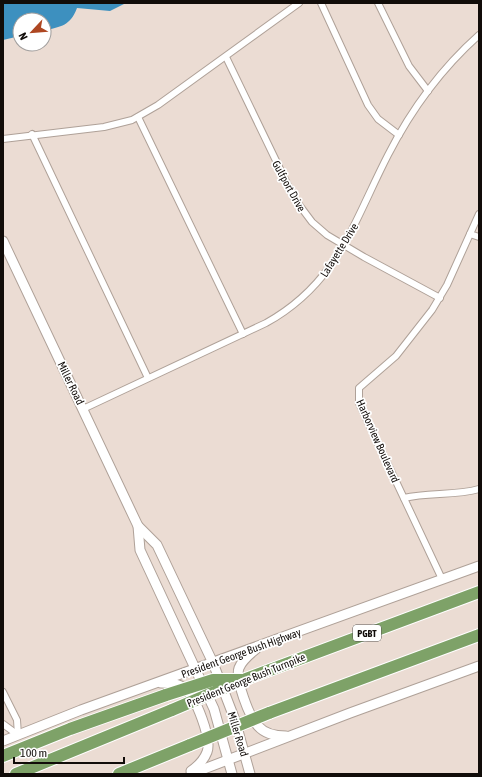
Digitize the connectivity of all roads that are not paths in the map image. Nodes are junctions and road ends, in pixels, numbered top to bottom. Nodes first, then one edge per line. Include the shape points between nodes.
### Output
1 (299, 3) edge
2 (321, 3) edge
3 (378, 3) edge
4 (479, 35) edge
5 (226, 57) junction
6 (428, 91) junction
7 (138, 117) junction
8 (32, 134) junction
9 (398, 135) junction
10 (3, 139) edge
11 (479, 214) edge
12 (470, 234) junction
13 (479, 237) edge
14 (3, 241) edge
15 (344, 245) junction
16 (440, 298) junction
17 (243, 334) junction
18 (148, 378) junction
19 (83, 409) junction
20 (479, 488) edge
21 (404, 498) junction
22 (138, 526) junction
23 (479, 566) edge
24 (442, 579) junction
25 (479, 592) edge
26 (479, 635) edge
27 (258, 647) junction
28 (213, 663) junction
29 (479, 666) edge
30 (197, 669) junction
31 (243, 680) junction
32 (157, 683) junction
33 (3, 692) edge
34 (3, 724) edge
35 (18, 735) junction
36 (289, 736) junction
37 (3, 741) edge
38 (190, 745) junction
39 (245, 753) junction
40 (3, 756) edge
41 (229, 759) junction
42 (16, 774) edge
43 (119, 774) edge
44 (140, 774) edge
45 (187, 774) edge
46 (191, 774) edge
47 (232, 774) edge
48 (250, 774) edge

1 - 5 street via 234,48
2 - 9 street via 368,105 378,119
3 - 6 street via 409,66
4 - 6 street, Lafayette Drive
5 - 7 street
5 - 15 street, Gulfport Drive via 271,153 302,211 327,235
6 - 9 street, Lafayette Drive
7 - 8 street via 104,127
7 - 17 street
8 - 10 street
8 - 18 street
9 - 15 street, Lafayette Drive
11 - 12 street, Harborview Boulevard
12 - 13 street
12 - 16 street, Harborview Boulevard
14 - 19 main road, Miller Road
15 - 16 street, Gulfport Drive
15 - 17 street, Lafayette Drive via 321,279 298,303
16 - 21 street, Harborview Boulevard via 400,351 359,388 359,403
17 - 18 street, Lafayette Drive
18 - 19 street, Lafayette Drive
19 - 22 main road, Miller Road
20 - 21 street
21 - 24 street, Harborview Boulevard
22 - 28 main road, Miller Road via 157,545
22 - 30 main road, Miller Road via 140,550
23 - 24 main road, President George Bush Highway
24 - 27 main road, President George Bush Highway
25 - 31 highway, President George Bush Turnpike / PGBT
26 - 38 highway, bridge
27 - 28 main road, President George Bush Highway
27 - 36 main road via 239,668 238,678 243,694 258,726 276,736
28 - 30 main road, President George Bush Highway
28 - 39 main road, Miller Road
29 - 36 main road
30 - 32 main road, President George Bush Highway
30 - 41 main road, Miller Road via 214,709
31 - 40 highway, bridge via 213,680 70,729
31 - 42 highway, President George Bush Turnpike / PGBT, bridge
32 - 35 main road, President George Bush Highway
32 - 45 main road via 175,684 185,689 193,697 206,731 208,751 200,765
33 - 35 street via 17,720
34 - 35 street
35 - 37 main road, President George Bush Highway
36 - 39 main road
38 - 43 highway
38 - 44 highway
39 - 41 main road
39 - 48 main road, Miller Road
41 - 46 main road
41 - 47 main road, Miller Road

